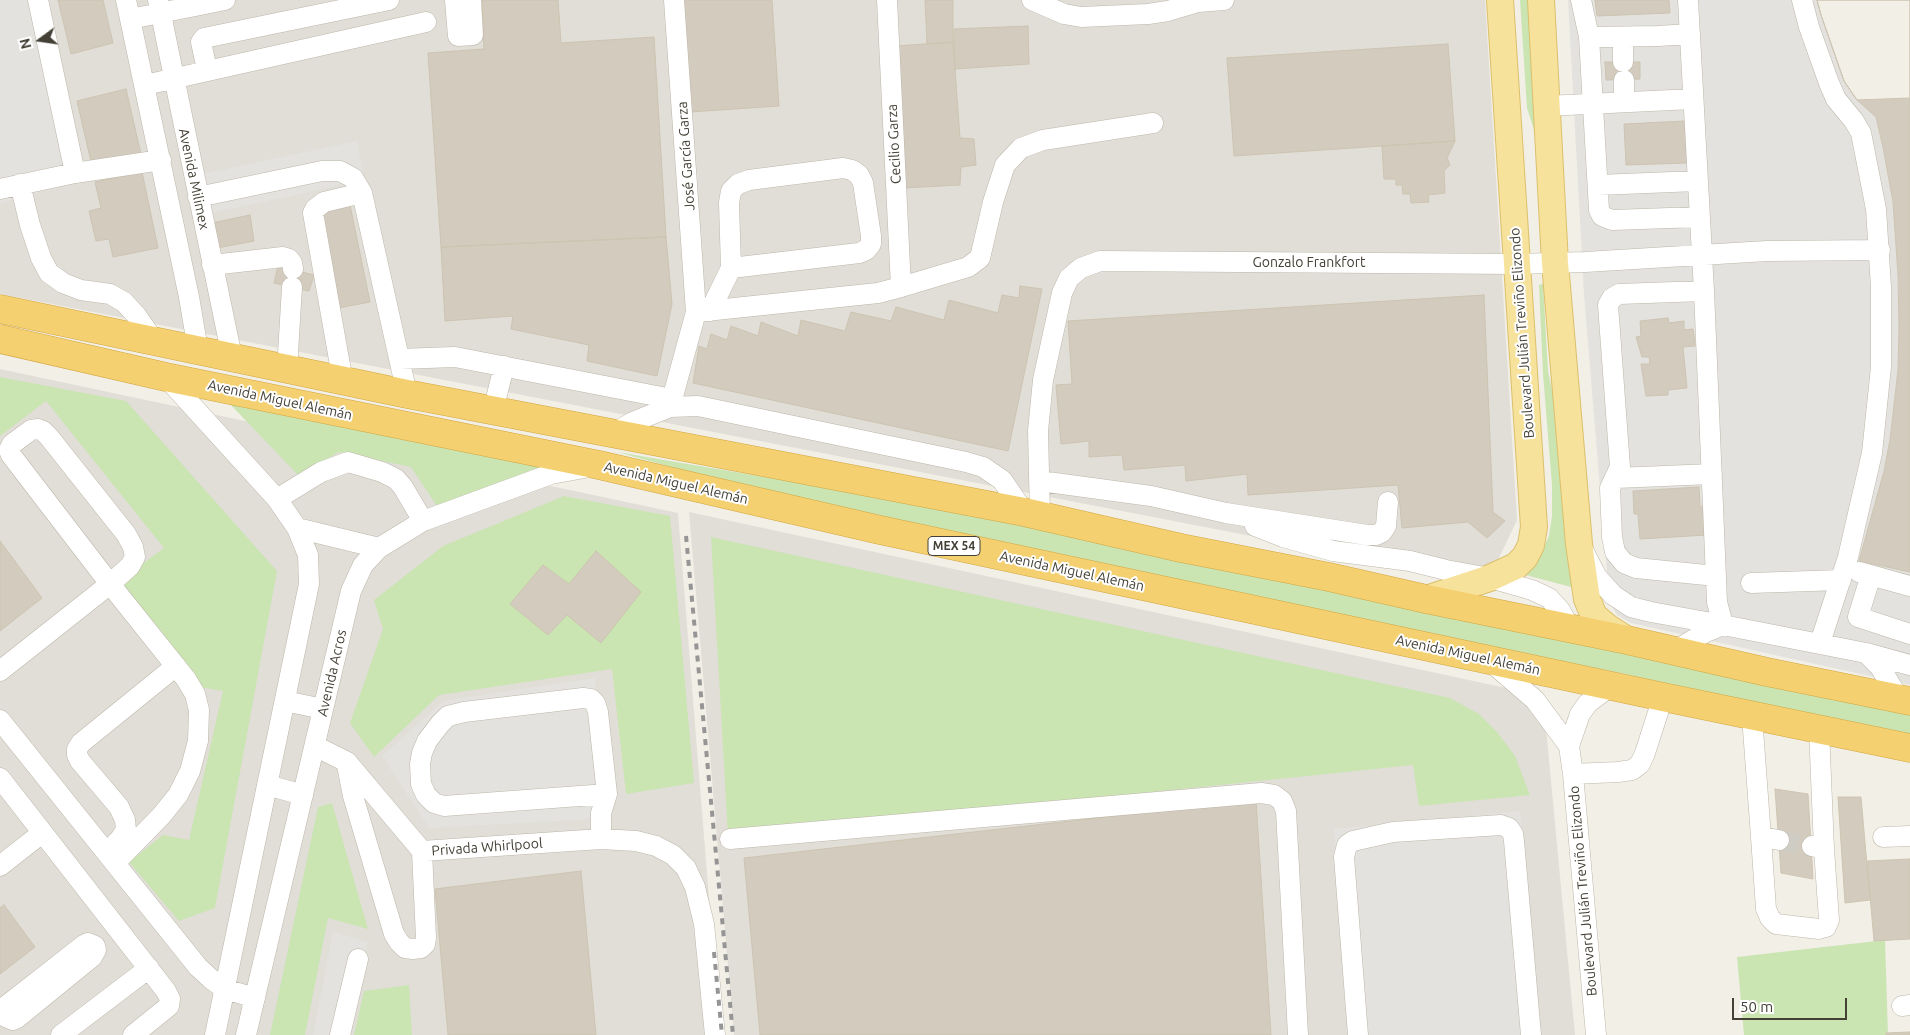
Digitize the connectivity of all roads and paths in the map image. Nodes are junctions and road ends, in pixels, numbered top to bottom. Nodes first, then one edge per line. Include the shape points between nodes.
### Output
1 (38, 0) edge
2 (225, 0) edge
3 (389, 0) edge
4 (455, 0) edge
5 (471, 0) edge
6 (674, 0) edge
7 (887, 0) edge
8 (1032, 0) edge
9 (1224, 0) edge
10 (1540, 0) edge
11 (1581, 0) edge
12 (1688, 0) edge
13 (1802, 0) edge
14 (159, 6) edge
15 (128, 10) edge
16 (1501, 12) edge
17 (426, 22) dead end
18 (1690, 34) junction
19 (1589, 37) junction
20 (1623, 37) junction
21 (207, 70) junction
22 (174, 78) junction
23 (145, 85) junction
24 (1693, 98) junction
25 (1624, 102) junction
26 (1594, 103) junction
27 (1546, 106) junction
28 (1153, 123) dead end
29 (160, 160) junction
30 (75, 173) junction
31 (1697, 181) junction
32 (20, 184) junction
33 (1598, 185) junction
34 (0, 189) edge
35 (362, 193) junction
36 (198, 197) junction
37 (1699, 217) junction
38 (1880, 250) junction
39 (1702, 254) junction
40 (1536, 263) junction
41 (212, 265) junction
42 (731, 268) junction
43 (901, 287) junction
44 (1704, 291) junction
45 (0, 309) edge
46 (703, 312) junction
47 (1, 340) edge
48 (154, 341) junction
49 (198, 350) junction
50 (232, 357) junction
51 (399, 359) junction
52 (504, 366) junction
53 (287, 370) junction
54 (166, 377) junction
55 (343, 382) junction
56 (407, 394) junction
57 (671, 403) junction
58 (493, 411) junction
59 (612, 434) junction
60 (599, 465) junction
61 (1712, 474) junction
62 (1616, 478) junction
63 (1040, 481) junction
64 (277, 499) junction
65 (1388, 502) dead end
66 (1226, 513) junction
67 (1032, 514) junction
68 (423, 521) junction
69 (297, 528) junction
70 (1580, 544) junction
71 (379, 548) junction
72 (1331, 564) junction
73 (1843, 574) junction
74 (1871, 575) junction
75 (1716, 576) junction
76 (1490, 578) junction
77 (1751, 583) dead end
78 (110, 584) junction
79 (1910, 586) edge
80 (1426, 600) junction
81 (1723, 625) junction
82 (1570, 628) junction
83 (1905, 632) edge
84 (1627, 640) junction
85 (1820, 643) junction
86 (1676, 650) junction
87 (1866, 653) junction
88 (1487, 658) junction
89 (1889, 658) junction
90 (1910, 665) edge
91 (176, 666) junction
92 (0, 671) edge
93 (1612, 685) junction
94 (1663, 697) junction
95 (1904, 700) edge
96 (285, 701) junction
97 (323, 709) junction
98 (1752, 716) junction
99 (0, 720) edge
100 (1819, 729) junction
101 (314, 746) junction
102 (1569, 746) junction
103 (1910, 748) edge
104 (347, 762) junction
105 (1573, 774) junction
106 (0, 778) edge
107 (267, 784) junction
108 (607, 794) junction
109 (303, 795) junction
110 (42, 833) junction
111 (1910, 836) edge
112 (1883, 837) dead end
113 (730, 838) dead end
114 (601, 839) junction
115 (422, 851) junction
116 (111, 857) junction
117 (0, 866) edge
118 (118, 928) junction
119 (358, 959) dead end
120 (149, 968) junction
121 (225, 988) junction
122 (255, 998) junction
123 (3, 1020) edge
124 (61, 1035) edge
125 (133, 1035) edge
126 (215, 1035) edge
127 (246, 1035) edge
128 (340, 1035) edge
129 (715, 1035) edge
130 (1298, 1035) edge
131 (1358, 1035) edge
132 (1531, 1035) edge
133 (1596, 1035) edge

1 - 30 street
2 - 14 street
3 - 21 street via 204,38 201,42
4 - 5 street via 458,36 473,35
6 - 46 street, José García Garza
7 - 43 street, Cecilio Garza
8 - 9 street via 1064,14 1081,17 1148,14 1198,2
10 - 27 main road, Boulevard Julián Treviño Elizondo
11 - 19 street
12 - 18 street
13 - 38 street via 1828,83 1860,133 1876,209
14 - 15 street
14 - 22 street, Avenida Milimex
15 - 23 street, Avenida Milimex
16 - 40 main road, Boulevard Julián Treviño Elizondo
17 - 21 street
18 - 20 street
18 - 24 street
19 - 20 street
19 - 26 street
20 - 25 street
21 - 22 street
22 - 23 street
22 - 36 street, Avenida Milimex
23 - 29 street, Avenida Milimex
24 - 25 street
24 - 31 street
25 - 26 street
26 - 27 street
26 - 33 street
27 - 40 main road, Boulevard Julián Treviño Elizondo
28 - 43 street via 1044,140 1021,148 1005,165 980,258 968,267
29 - 30 street
29 - 49 street, Avenida Milimex
30 - 32 street
31 - 33 street
31 - 37 street
32 - 34 street
32 - 48 street via 41,258 49,273 81,290 110,294 124,302
33 - 37 street via 1600,210 1607,219
35 - 36 street via 353,178 340,171 322,171
35 - 51 street
35 - 55 street via 319,205 313,213
36 - 41 street, Avenida Milimex
37 - 39 street
38 - 39 street, Gonzalo Frankfort
38 - 73 street via 1881,355 1875,432
39 - 40 street, Gonzalo Frankfort
39 - 44 street
40 - 63 street, Gonzalo Frankfort via 1100,261 1081,268 1069,278 1062,293 1043,380 1038,431
40 - 70 main road, Boulevard Julián Treviño Elizondo via 1570,452
40 - 76 main road, Boulevard Julián Treviño Elizondo via 1534,527 1525,557 1507,572
41 - 50 street, Avenida Milimex
41 - 53 street via 283,257 292,263
42 - 42 street via 729,203 731,191 738,184 843,168 859,175 871,236 871,244 866,250
42 - 46 street
43 - 46 street via 878,293
44 - 61 street
44 - 62 street via 1619,294 1608,305 1620,456
45 - 48 highway
46 - 57 street
47 - 54 highway, Avenida Miguel Alemán / MEX 54
48 - 49 highway
49 - 50 highway
50 - 53 highway
51 - 52 street via 455,357
51 - 56 street
52 - 57 street
52 - 58 street
53 - 55 highway
54 - 60 highway, Avenida Miguel Alemán / MEX 54
54 - 64 street
55 - 56 highway
56 - 58 highway
57 - 59 street
57 - 67 street via 983,467 1002,480
58 - 59 highway
59 - 67 highway
60 - 68 street, Avenida Acros via 551,474
60 - 88 highway, Avenida Miguel Alemán / MEX 54 via 880,530
61 - 62 street
61 - 75 street
62 - 75 street via 1610,488 1612,537 1615,552 1624,563 1636,568
63 - 66 street via 1150,496
63 - 67 street
64 - 68 street via 321,472 348,462 396,479
64 - 69 street
65 - 66 street via 1386,526 1376,535
66 - 72 street via 1283,537
67 - 72 highway via 1181,548
68 - 71 street, Avenida Acros
69 - 71 street
69 - 96 street via 308,555 309,584
70 - 81 street via 1597,577 1630,607
70 - 84 main road, Boulevard Julián Treviño Elizondo via 1587,599 1594,616
71 - 97 street, Avenida Acros via 363,566 351,591
72 - 76 street via 1410,561
72 - 80 highway
73 - 74 street
73 - 77 street
73 - 85 street
74 - 79 street
74 - 83 street via 1858,617
75 - 81 street via 1717,602
76 - 80 main road, Boulevard Julián Treviño Elizondo
76 - 82 street via 1549,598
78 - 78 street via 11,455 12,444 31,430 38,429 49,437 134,547 135,557 130,566
78 - 91 street
78 - 92 street
80 - 82 highway
81 - 85 street
81 - 86 street
82 - 84 highway
83 - 89 street
84 - 86 highway
85 - 87 street
86 - 95 highway
87 - 89 street
87 - 95 street
88 - 93 highway, Avenida Miguel Alemán / MEX 54
88 - 102 street, Boulevard Julián Treviño Elizondo via 1535,700
89 - 90 street
91 - 116 street via 195,694 199,710 198,742 190,771 178,795 161,816
91 - 116 street via 77,749 80,761 119,807 125,820 126,830
93 - 94 highway, Avenida Miguel Alemán / MEX 54
93 - 102 street, Boulevard Julián Treviño Elizondo via 1588,703 1580,714
94 - 98 highway, Avenida Miguel Alemán / MEX 54
94 - 105 street via 1640,764 1632,770
96 - 97 street
96 - 107 street
97 - 101 street, Avenida Acros
98 - 100 highway, Avenida Miguel Alemán / MEX 54
98 - 100 street via 1770,839 1766,909 1776,924 1819,929 1826,927 1829,920 1817,847
99 - 116 street
100 - 103 highway, Avenida Miguel Alemán / MEX 54
101 - 104 street, Privada Whirlpool
101 - 109 street, Avenida Acros
102 - 105 street, Boulevard Julián Treviño Elizondo
104 - 115 street, Privada Whirlpool
104 - 115 street via 394,934 405,948 421,948 425,944
105 - 133 street, Boulevard Julián Treviño Elizondo
106 - 110 street
107 - 109 street
107 - 121 street
108 - 108 street via 598,712 590,699 448,716 427,741 422,753 420,764 426,795 434,803 444,806
108 - 114 street via 601,813
109 - 122 street, Avenida Acros
110 - 117 street
110 - 118 street
111 - 112 street
113 - 130 street via 1261,793 1274,795 1282,801 1286,811
114 - 115 street, Privada Whirlpool
114 - 129 street, Privada Whirlpool via 656,846 673,855 686,868 695,887 704,924
116 - 121 street via 198,967
118 - 120 street
118 - 123 street via 95,946 84,945 6,1006
119 - 128 street
120 - 124 street
120 - 125 street via 166,991 169,1006
121 - 122 street
121 - 126 street
122 - 127 street, Avenida Acros
131 - 132 street via 1344,856 1347,845 1393,832 1501,825 1513,834 1514,841

